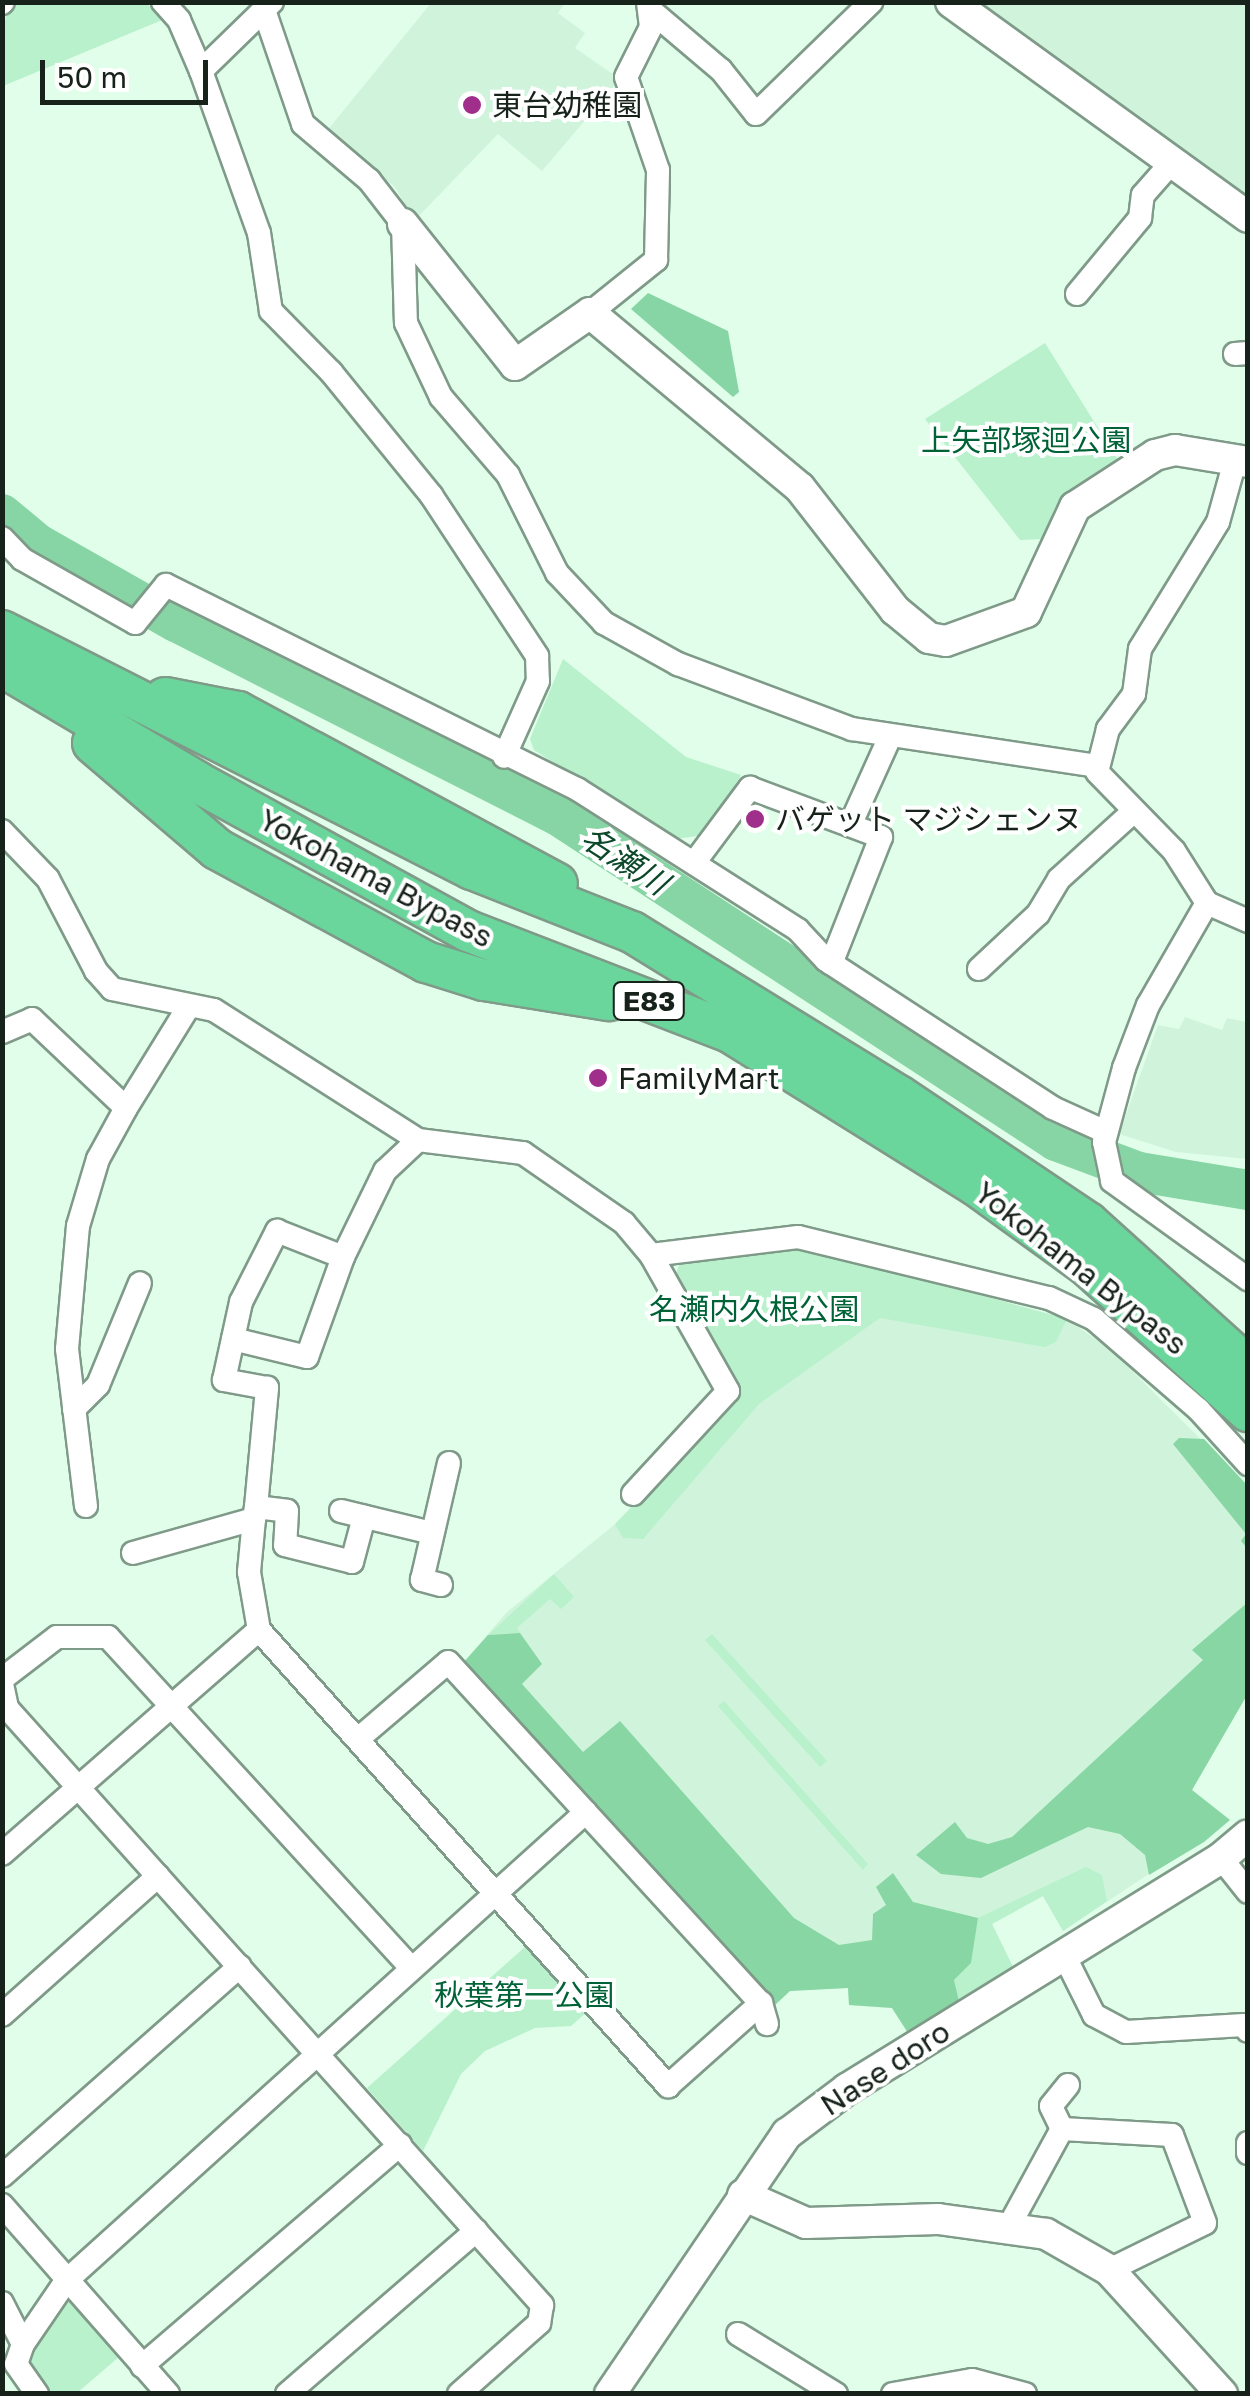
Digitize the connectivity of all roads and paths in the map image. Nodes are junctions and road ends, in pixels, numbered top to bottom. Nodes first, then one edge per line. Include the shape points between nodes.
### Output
1 (163, 2) edge
2 (870, 2) edge
3 (951, 2) edge
4 (268, 6) edge
5 (661, 8) edge
6 (201, 71) junction
7 (1172, 162) junction
8 (1248, 217) edge
9 (403, 224) junction
10 (1077, 294) dead end
11 (590, 313) junction
12 (1241, 461) edge
13 (2, 538) edge
14 (2, 631) edge
15 (2, 666) edge
16 (890, 737) junction
17 (504, 757) junction
18 (1097, 766) junction
19 (1134, 811) junction
20 (852, 821) junction
21 (2, 830) edge
22 (694, 863) junction
23 (1207, 903) junction
24 (1248, 921) edge
25 (832, 964) junction
26 (979, 970) dead end
27 (189, 1006) junction
28 (2, 1032) edge
29 (126, 1108) junction
30 (1105, 1137) junction
31 (418, 1140) junction
32 (651, 1255) junction
33 (343, 1257) junction
34 (1248, 1279) edge
35 (140, 1283) dead end
36 (233, 1339) junction
37 (1248, 1367) edge
38 (74, 1409) junction
39 (1248, 1411) edge
40 (1248, 1464) edge
41 (453, 1477) dead end
42 (633, 1494) dead end
43 (86, 1506) dead end
44 (255, 1513) junction
45 (432, 1533) junction
46 (133, 1553) dead end
47 (441, 1585) dead end
48 (258, 1630) junction
49 (2, 1682) edge
50 (170, 1706) junction
51 (4, 1709) edge
52 (358, 1739) junction
53 (78, 1785) junction
54 (586, 1812) junction
55 (1248, 1835) edge
56 (5, 1846) edge
57 (1221, 1858) junction
58 (158, 1876) junction
59 (492, 1892) junction
60 (1248, 1892) edge
61 (1064, 1957) junction
62 (240, 1966) junction
63 (410, 1966) junction
64 (2, 2015) edge
65 (1246, 2026) edge
66 (318, 2053) junction
67 (1068, 2085) dead end
68 (1062, 2129) junction
69 (1248, 2143) edge
70 (400, 2145) junction
71 (1248, 2153) edge
72 (2, 2176) edge
73 (743, 2195) junction
74 (2, 2205) edge
75 (1008, 2228) junction
76 (476, 2231) junction
77 (1109, 2270) junction
78 (66, 2281) junction
79 (2, 2303) edge
80 (738, 2334) dead end
81 (22, 2344) junction
82 (142, 2366) junction
83 (971, 2387) edge
84 (38, 2394) edge
85 (168, 2394) edge
86 (287, 2394) edge
87 (459, 2394) edge
88 (610, 2394) edge
89 (836, 2394) edge
90 (893, 2394) edge
91 (1025, 2394) edge
92 (1222, 2394) edge

1 - 6 street
2 - 5 street via 756,114
3 - 7 street
4 - 6 street
4 - 9 street via 303,124 370,180
5 - 11 street via 626,77 658,170 656,260
6 - 17 street via 258,233 271,311 432,495 537,656 538,681
7 - 8 street
7 - 10 street via 1143,195 1140,218
9 - 11 street via 515,366
9 - 16 street via 406,324 442,396 508,475 574,595 604,624 678,664 829,722
11 - 12 street via 800,488 895,610 929,638 946,640 1026,612 1075,507 1155,455 1174,450
12 - 18 street via 1218,522 1140,648 1134,694 1108,729
13 - 17 street via 69,588 138,619 166,585
14 - 37 highway, Yokohama Bypass / E83 via 472,868 632,932 1088,1223
15 - 39 highway, Yokohama Bypass / E83 via 196,782 468,930 730,1032 976,1185 1088,1266
16 - 18 street
16 - 20 street
17 - 22 street via 578,789
18 - 19 street
19 - 23 street via 1174,851
19 - 26 street via 1059,879 1038,914
20 - 22 street via 750,788
20 - 25 street via 881,837
21 - 27 street via 48,879 96,972 112,989
22 - 25 street via 798,930
23 - 24 street
23 - 30 street via 1148,1004
25 - 30 street
27 - 29 street
27 - 31 street via 214,1010 257,1033
28 - 29 street via 32,1018
29 - 38 street via 98,1159 78,1226 67,1349
30 - 34 street via 1112,1180
31 - 32 street via 523,1153 624,1222
31 - 33 street via 386,1171
32 - 40 street via 798,1237 1049,1298 1094,1319 1199,1410
32 - 42 street via 728,1391
33 - 36 street via 307,1356
33 - 36 street via 277,1231 240,1302
35 - 38 street via 98,1385
36 - 44 street via 224,1380 266,1388
38 - 43 street
41 - 45 street
44 - 45 street via 287,1511 284,1544 352,1562 353,1514
44 - 46 street
44 - 48 street via 249,1572
45 - 47 street via 422,1580
48 - 50 street
48 - 52 street
49 - 50 street via 56,1636 108,1637
49 - 51 street
50 - 53 street
50 - 63 street
51 - 53 street
52 - 54 street via 448,1662
52 - 59 street
53 - 56 street
53 - 58 street
54 - 59 street
54 - 59 street via 764,2014 668,2086
55 - 57 street, Nase doro
57 - 60 street
57 - 61 street, Nase doro
58 - 62 street
58 - 64 street
59 - 63 street
61 - 65 street via 1094,2015 1126,2032
61 - 73 street, Nase doro via 792,2118
62 - 66 street
62 - 72 street
63 - 66 street
66 - 70 street
66 - 78 street
67 - 68 street via 1051,2106
68 - 75 street
68 - 77 street via 1172,2135 1204,2223
69 - 71 street
70 - 76 street
70 - 82 street
73 - 75 street via 806,2223 901,2218
73 - 88 street, Nase doro
74 - 78 street
75 - 77 street via 1046,2234
76 - 86 street
76 - 87 street via 542,2305 539,2322
77 - 92 street
78 - 81 street
78 - 82 street
79 - 81 street
80 - 89 street
81 - 84 street via 16,2364
82 - 85 street
83 - 90 street
83 - 91 street

